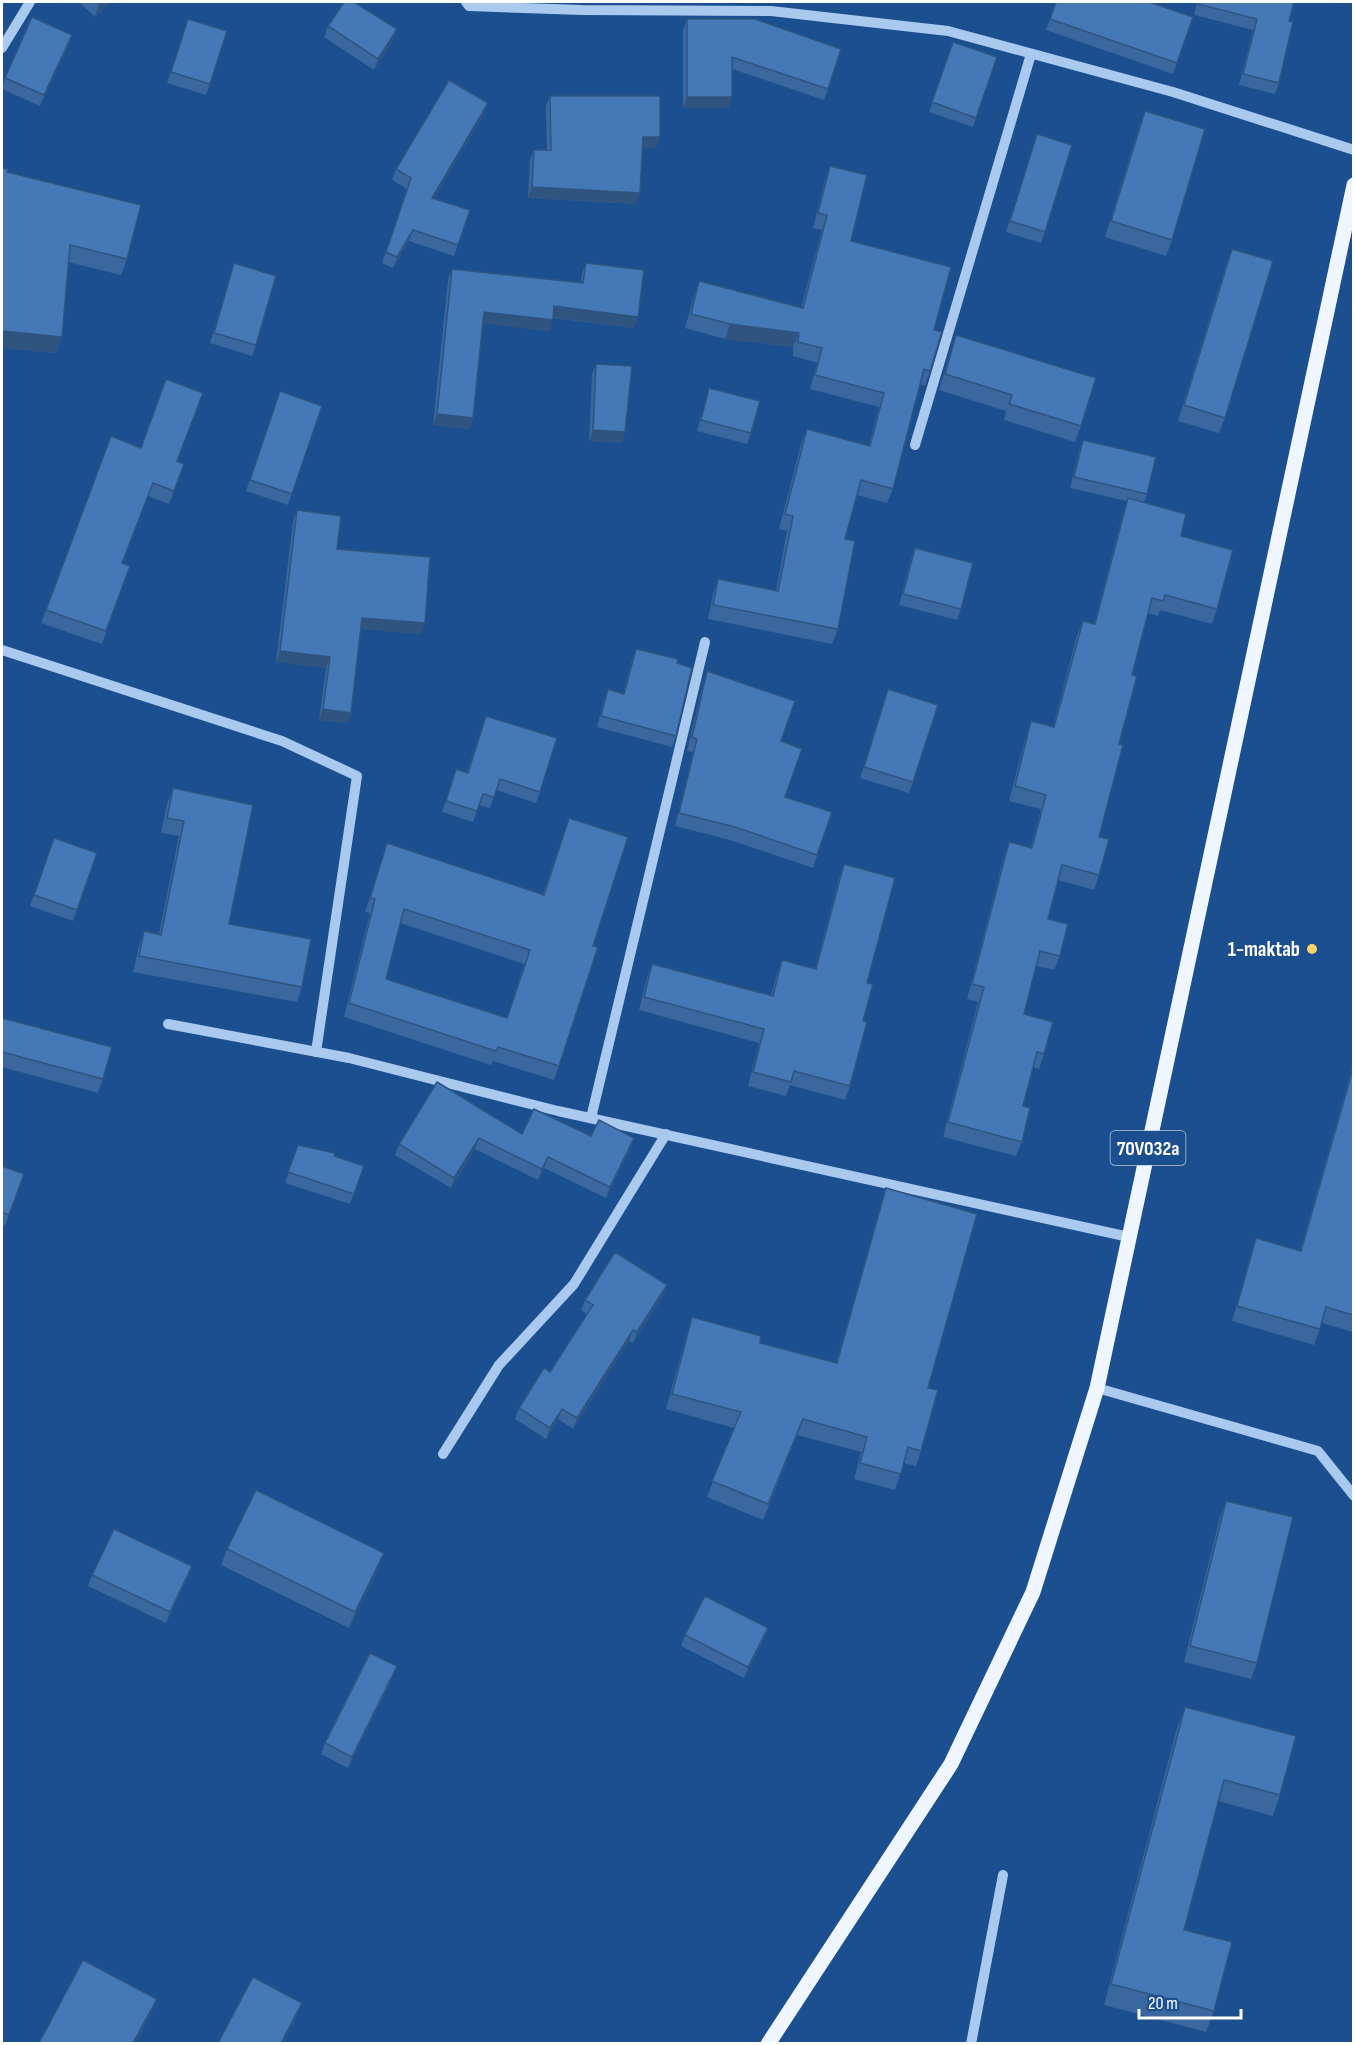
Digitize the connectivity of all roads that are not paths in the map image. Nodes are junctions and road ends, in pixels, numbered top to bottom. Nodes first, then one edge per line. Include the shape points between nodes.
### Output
1 (30, 2) edge
2 (466, 2) edge
3 (2, 48) edge
4 (1031, 54) junction
5 (1353, 150) edge
6 (1353, 185) edge
7 (915, 445) dead end
8 (705, 642) dead end
9 (2, 650) edge
10 (168, 1024) dead end
11 (316, 1052) junction
12 (591, 1118) junction
13 (666, 1134) junction
14 (1129, 1237) junction
15 (1096, 1388) junction
16 (443, 1454) dead end
17 (1353, 1496) edge
18 (1003, 1875) dead end
19 (768, 2043) edge
20 (971, 2043) edge

1 - 3 street
2 - 4 street via 469,6 582,10 771,10 948,31
4 - 5 street via 1173,92
4 - 7 street
6 - 14 main road, 70V032a
8 - 12 street
9 - 11 street via 282,741 357,776
10 - 11 street
11 - 12 street
12 - 13 street
13 - 14 street
13 - 16 street via 574,1284 499,1365
14 - 15 main road, 70V032a
15 - 17 street via 1318,1451
15 - 19 main road, 70V032a via 1033,1592 951,1764
18 - 20 street

